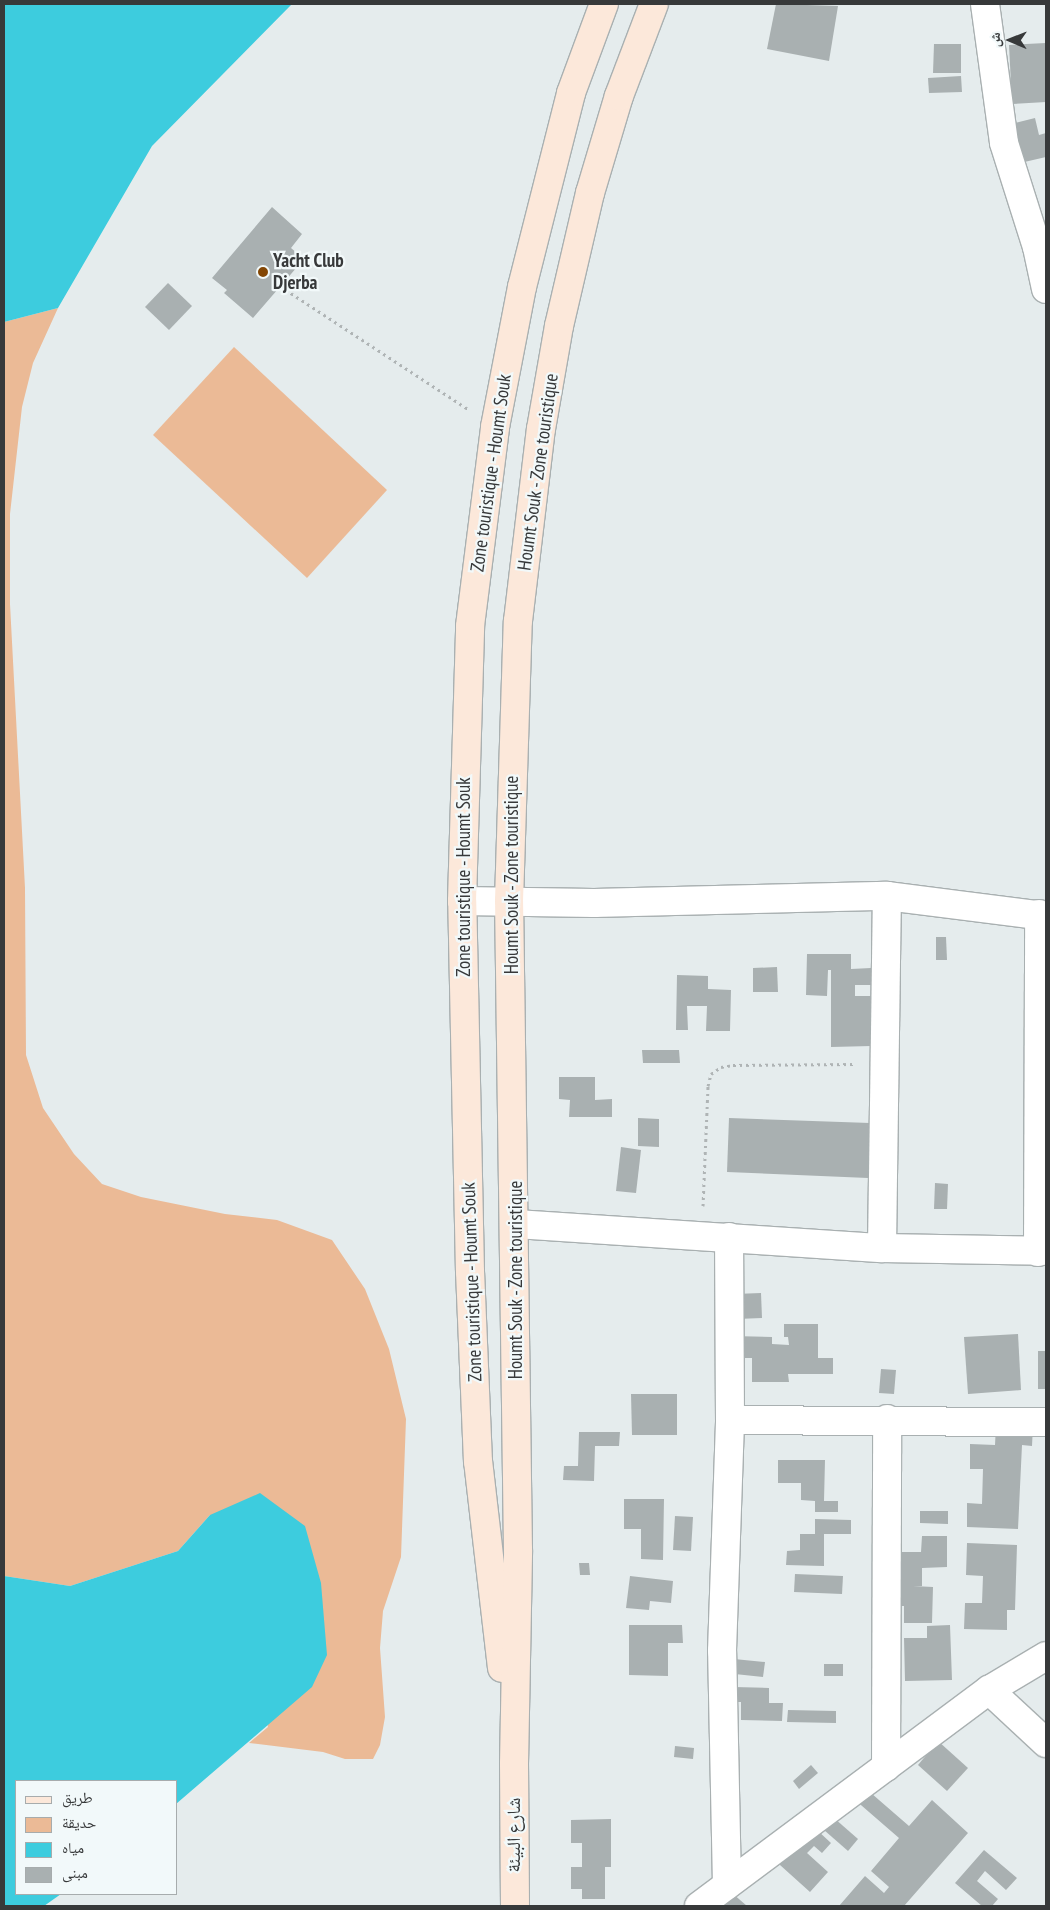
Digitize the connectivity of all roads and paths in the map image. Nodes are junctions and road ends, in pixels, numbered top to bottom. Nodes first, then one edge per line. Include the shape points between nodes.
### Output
1 (604, 4) edge
2 (654, 4) edge
3 (985, 4) edge
4 (280, 286) dead end
5 (1046, 289) edge
6 (495, 427) junction
7 (887, 896) junction
8 (462, 901) junction
9 (510, 901) junction
10 (1043, 915) edge
11 (886, 1064) junction
12 (516, 1224) junction
13 (702, 1236) junction
14 (729, 1237) junction
15 (882, 1248) junction
16 (1042, 1252) edge
17 (887, 1419) junction
18 (730, 1420) junction
19 (1046, 1422) edge
20 (1046, 1656) edge
21 (989, 1690) junction
22 (1046, 1743) edge
23 (514, 1764) junction
24 (886, 1767) junction
25 (727, 1885) junction
26 (515, 1906) edge
27 (699, 1906) edge

1 - 6 main road, Zone touristique - Houmt Souk via 571,93 547,185
2 - 9 main road, Houmt Souk - Zone touristique via 619,96 590,193 541,429 518,621
3 - 5 street via 1004,143 1037,247
4 - 6 path
6 - 8 main road, Zone touristique - Houmt Souk via 470,626
7 - 9 street via 594,903
7 - 10 street
7 - 11 street
8 - 9 street
8 - 23 main road, Zone touristique - Houmt Souk via 478,1462
9 - 12 main road, Houmt Souk - Zone touristique
10 - 16 street
11 - 13 path via 733,1065 721,1067 712,1074 708,1086
11 - 15 street
12 - 13 street
12 - 23 main road, Houmt Souk - Zone touristique via 518,1550
13 - 14 street
14 - 15 street
14 - 18 street
15 - 16 street
17 - 18 street
17 - 19 street
17 - 24 street
18 - 25 street via 722,1651
20 - 21 street
21 - 22 street
21 - 24 street
23 - 26 main road, شارع البيئة
24 - 25 street
25 - 27 street

